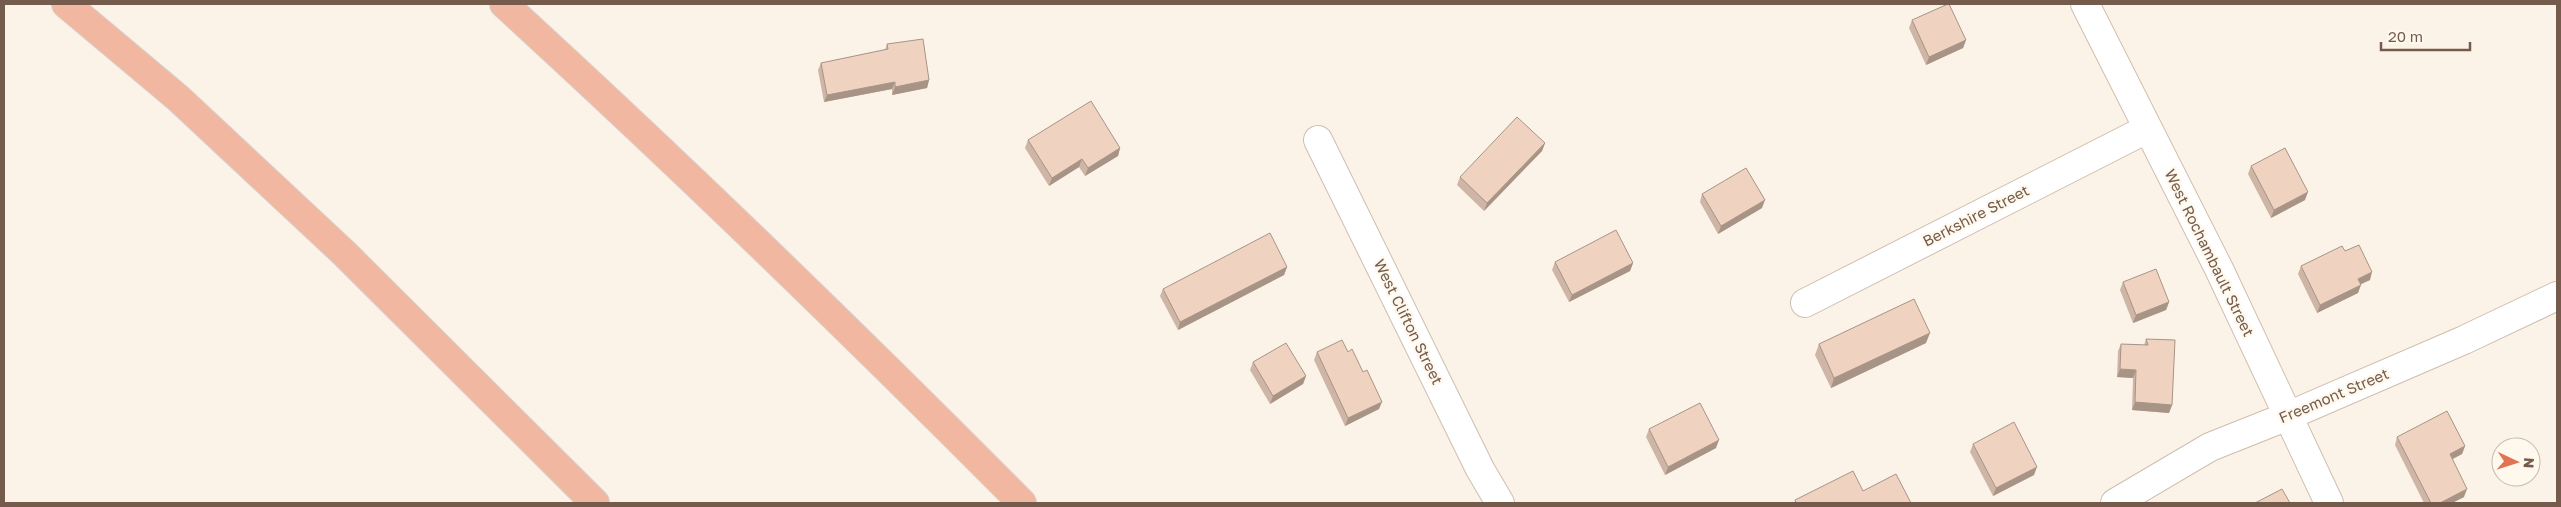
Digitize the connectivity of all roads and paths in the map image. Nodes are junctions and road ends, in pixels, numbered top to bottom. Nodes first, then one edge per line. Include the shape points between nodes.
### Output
1 (66, 4) edge
2 (504, 4) edge
3 (2085, 4) edge
4 (2147, 129) junction
5 (1318, 140) dead end
6 (2557, 296) edge
7 (1805, 303) dead end
8 (2288, 416) junction
9 (595, 503) edge
10 (1022, 503) edge
11 (1500, 503) edge
12 (2115, 503) edge
13 (2329, 503) edge

1 - 9 highway via 178,98 337,247
2 - 10 highway via 842,323
3 - 4 street, West Rochambault Street
4 - 7 street, Berkshire Street
4 - 8 street, West Rochambault Street via 2219,269
5 - 11 street, West Clifton Street via 1480,469
6 - 8 street, Freemont Street
8 - 12 street, Freemont Street via 2210,447
8 - 13 street, West Rochambault Street

